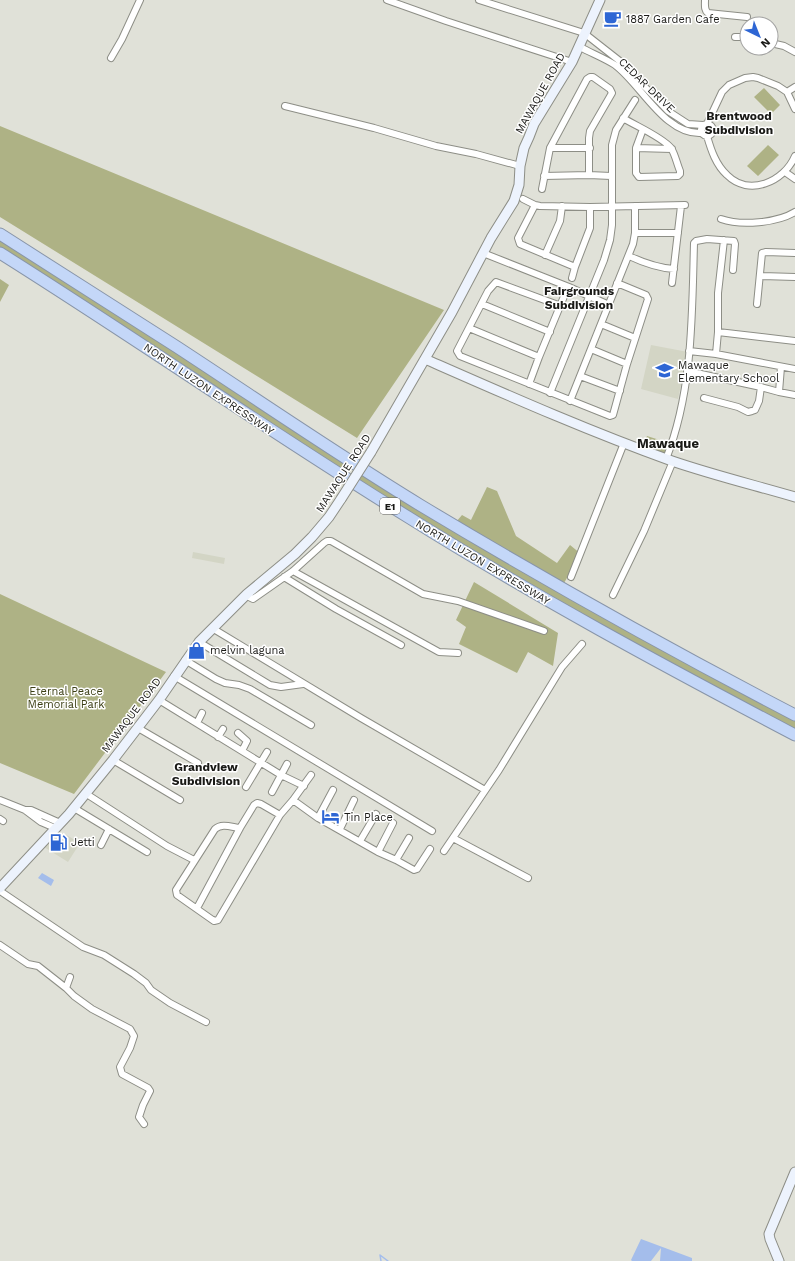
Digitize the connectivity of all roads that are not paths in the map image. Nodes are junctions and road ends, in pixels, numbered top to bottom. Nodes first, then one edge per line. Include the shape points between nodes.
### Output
1 (140, 0) edge
2 (387, 0) edge
3 (479, 0) edge
4 (600, 0) edge
5 (705, 0) edge
6 (739, 16) edge
7 (584, 33) junction
8 (735, 37) dead end
9 (739, 37) edge
10 (779, 45) edge
11 (580, 47) junction
12 (795, 52) edge
13 (111, 58) dead end
14 (572, 62) junction
15 (795, 87) edge
16 (787, 92) junction
17 (635, 100) dead end
18 (284, 106) dead end
19 (795, 109) edge
20 (623, 118) junction
21 (706, 123) junction
22 (644, 129) junction
23 (704, 135) junction
24 (550, 148) junction
25 (590, 148) junction
26 (636, 148) junction
27 (672, 149) junction
28 (795, 156) edge
29 (520, 166) junction
30 (785, 172) junction
31 (589, 175) junction
32 (544, 176) junction
33 (611, 176) junction
34 (795, 179) edge
35 (542, 189) dead end
36 (523, 199) dead end
37 (535, 205) junction
38 (562, 206) junction
39 (613, 206) junction
40 (635, 206) junction
41 (590, 207) junction
42 (795, 212) edge
43 (721, 219) dead end
44 (635, 233) junction
45 (678, 233) junction
46 (0, 234) edge
47 (724, 240) junction
48 (0, 253) edge
49 (483, 253) junction
50 (795, 253) edge
51 (545, 255) junction
52 (628, 256) junction
53 (575, 267) junction
54 (674, 269) junction
55 (733, 270) dead end
56 (760, 276) junction
57 (795, 277) edge
58 (572, 278) dead end
59 (617, 283) junction
60 (672, 283) dead end
61 (566, 294) dead end
62 (589, 296) junction
63 (482, 304) junction
64 (757, 304) dead end
65 (609, 305) junction
66 (561, 306) junction
67 (601, 324) junction
68 (469, 328) junction
69 (550, 332) junction
70 (718, 332) junction
71 (635, 338) junction
72 (795, 341) edge
73 (591, 349) junction
74 (689, 351) junction
75 (716, 354) junction
76 (539, 357) junction
77 (425, 359) junction
78 (627, 364) junction
79 (781, 367) junction
80 (795, 369) edge
81 (687, 371) junction
82 (580, 376) junction
83 (529, 384) junction
84 (761, 387) junction
85 (620, 391) junction
86 (779, 392) junction
87 (550, 393) junction
88 (795, 394) edge
89 (704, 398) dead end
90 (570, 401) junction
91 (624, 443) junction
92 (669, 460) junction
93 (795, 497) edge
94 (293, 571) junction
95 (284, 577) junction
96 (571, 578) dead end
97 (247, 594) junction
98 (613, 595) dead end
99 (212, 628) junction
100 (544, 631) dead end
101 (199, 642) junction
102 (582, 644) dead end
103 (401, 646) dead end
104 (458, 653) dead end
105 (185, 660) junction
106 (174, 676) junction
107 (303, 684) junction
108 (159, 700) junction
109 (202, 713) dead end
110 (795, 715) edge
111 (197, 723) junction
112 (311, 725) dead end
113 (138, 728) junction
114 (223, 729) dead end
115 (238, 733) dead end
116 (795, 735) edge
117 (218, 737) junction
118 (242, 750) junction
119 (267, 752) dead end
120 (113, 760) junction
121 (260, 762) junction
122 (198, 763) dead end
123 (287, 764) dead end
124 (281, 775) junction
125 (311, 775) dead end
126 (304, 786) junction
127 (246, 787) dead end
128 (333, 790) dead end
129 (485, 790) junction
130 (272, 792) dead end
131 (85, 794) junction
132 (0, 800) edge
133 (180, 800) dead end
134 (293, 800) junction
135 (354, 800) dead end
136 (74, 808) junction
137 (376, 814) dead end
138 (280, 815) junction
139 (318, 818) junction
140 (393, 823) dead end
141 (58, 826) junction
142 (240, 828) junction
143 (109, 829) junction
144 (340, 829) junction
145 (432, 831) dead end
146 (409, 838) dead end
147 (453, 838) junction
148 (360, 842) junction
149 (101, 845) dead end
150 (430, 849) dead end
151 (444, 851) dead end
152 (148, 852) dead end
153 (378, 852) junction
154 (194, 860) junction
155 (396, 860) junction
156 (528, 878) dead end
157 (0, 890) edge
158 (197, 908) junction
159 (0, 945) edge
160 (70, 977) dead end
161 (66, 988) junction
162 (206, 1022) dead end
163 (144, 1124) dead end
164 (795, 1172) edge
165 (779, 1261) edge

1 - 13 street
2 - 14 street
3 - 7 street
4 - 7 main road, MAWAQUE ROAD
5 - 6 street via 708,13
7 - 11 main road, MAWAQUE ROAD
7 - 21 street, CEDAR DRIVE via 621,62 668,111 688,124
8 - 9 street
10 - 12 street
11 - 14 main road, MAWAQUE ROAD
11 - 23 street, CEDAR DRIVE via 616,66 663,116 694,134
14 - 29 main road, MAWAQUE ROAD via 534,124
15 - 16 street
16 - 19 street
16 - 21 street via 758,78 737,80 722,92
17 - 20 street
18 - 29 street
20 - 22 street
20 - 33 street via 612,145
21 - 23 street via 701,129
21 - 23 street via 713,126 714,130 712,134
22 - 26 street
22 - 27 street
23 - 30 street via 721,168 736,181 757,186 770,182
24 - 25 street
24 - 25 street via 587,79 593,77 612,93 590,131
24 - 32 street
25 - 31 street
26 - 27 street
26 - 27 street via 636,173 639,177 678,176 680,171
28 - 30 street
29 - 49 main road, MAWAQUE ROAD via 519,184 514,201
30 - 34 street
31 - 32 street
31 - 33 street
32 - 35 street
33 - 39 street
36 - 37 street
37 - 38 street
37 - 51 street via 518,241
38 - 41 street
38 - 51 street via 560,221
39 - 40 street
39 - 41 street
39 - 62 street via 610,240
40 - 44 street
40 - 45 street via 683,205
41 - 53 street via 590,228
42 - 43 street via 778,220 764,222
44 - 45 street
44 - 52 street
45 - 54 street
46 - 110 highway, NORTH LUZON EXPRESSWAY / E1 via 419,504 695,664
47 - 55 street via 735,242
47 - 70 street via 718,293
47 - 74 street via 702,239 694,243
48 - 116 highway, NORTH LUZON EXPRESSWAY / E1 via 410,519 547,600
49 - 62 street
49 - 77 main road, MAWAQUE ROAD
50 - 56 street via 762,253
51 - 53 street
52 - 54 street via 663,269
52 - 59 street
53 - 58 street
54 - 60 street
56 - 57 street
56 - 64 street
59 - 65 street
59 - 71 street via 648,296
61 - 66 street
62 - 65 street
62 - 87 street
63 - 66 street via 494,284 498,282
63 - 68 street
63 - 69 street
65 - 67 street
66 - 69 street
67 - 71 street
67 - 73 street
68 - 76 street
68 - 83 street via 457,351 460,356
69 - 76 street
70 - 72 street
70 - 75 street
71 - 78 street
73 - 78 street
73 - 82 street
74 - 75 street
74 - 81 street
75 - 79 street
76 - 83 street
77 - 91 main road
77 - 97 main road, MAWAQUE ROAD, bridge via 371,452 329,517 295,554
78 - 85 street
79 - 80 street
79 - 86 street
81 - 84 street
81 - 92 street
82 - 85 street
82 - 90 street
83 - 87 street
84 - 86 street
84 - 89 street via 755,410 748,412
85 - 90 street via 614,414 610,416
86 - 88 street
87 - 90 street
91 - 92 main road
91 - 96 street
92 - 93 main road
92 - 98 street via 644,531
94 - 95 street
94 - 100 street via 327,541 422,594 458,601
94 - 104 street via 439,652
95 - 97 street via 253,599
95 - 103 street
97 - 99 main road, MAWAQUE ROAD
99 - 101 main road, MAWAQUE ROAD
99 - 107 street
101 - 105 main road, MAWAQUE ROAD
101 - 107 street via 270,685 281,687
102 - 129 street via 562,667
105 - 106 main road, MAWAQUE ROAD
105 - 112 street via 216,679 250,689
106 - 108 main road, MAWAQUE ROAD
106 - 145 street
107 - 129 street
108 - 111 street
108 - 113 main road, MAWAQUE ROAD
109 - 111 street
111 - 117 street
113 - 120 main road, MAWAQUE ROAD
113 - 122 street
114 - 117 street
115 - 118 street via 246,740
117 - 118 street
118 - 121 street
119 - 121 street
120 - 131 main road, MAWAQUE ROAD
120 - 133 street
121 - 124 street
121 - 127 street
123 - 124 street
124 - 126 street
124 - 130 street
125 - 126 street
126 - 134 street
128 - 139 street
129 - 147 street
131 - 136 main road, MAWAQUE ROAD
131 - 154 street via 167,846
132 - 141 street via 25,810 41,822
134 - 138 street
134 - 139 street
135 - 144 street
136 - 141 main road, MAWAQUE ROAD
136 - 143 street
137 - 148 street
138 - 142 street via 257,803
138 - 158 street via 218,920 214,921
139 - 144 street
140 - 153 street
141 - 157 main road, MAWAQUE ROAD
142 - 154 street via 219,826
142 - 158 street
143 - 149 street
143 - 152 street
144 - 148 street
146 - 155 street
147 - 151 street
147 - 156 street
148 - 153 street
150 - 155 street via 416,870
153 - 155 street
154 - 158 street via 176,892
157 - 162 street via 83,947 104,955 134,974 170,1003
159 - 161 street via 28,964 38,966
160 - 161 street
161 - 163 street via 92,1009 133,1032 134,1036 120,1071 150,1090 139,1117
164 - 165 main road via 769,1234

